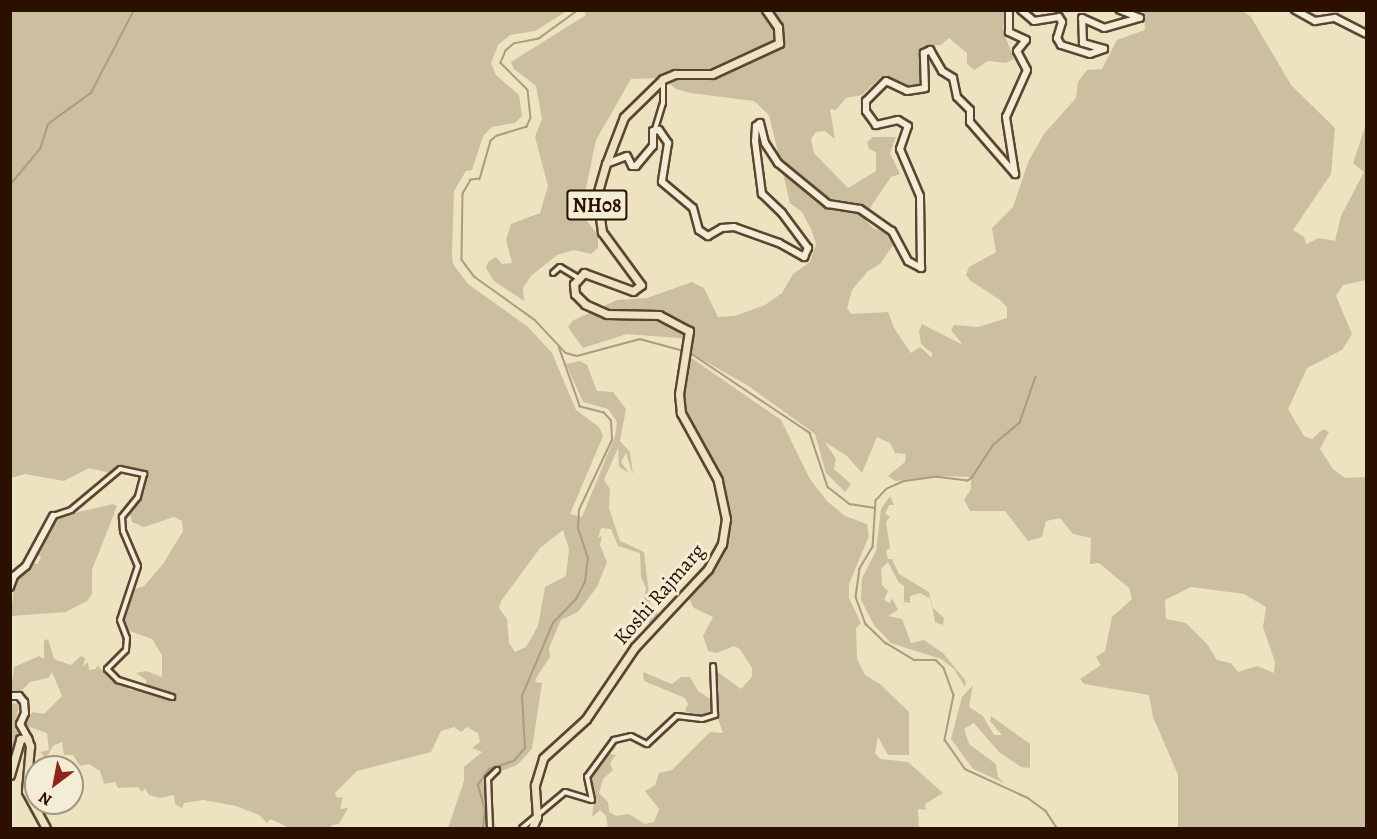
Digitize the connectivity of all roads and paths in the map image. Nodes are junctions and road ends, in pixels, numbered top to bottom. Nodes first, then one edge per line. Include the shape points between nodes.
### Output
1 (766, 10) edge
2 (1009, 10) edge
3 (1021, 10) edge
4 (1120, 10) edge
5 (1295, 10) edge
6 (1366, 34) edge
7 (663, 79) junction
8 (655, 129) junction
9 (606, 164) junction
10 (553, 273) dead end
11 (578, 278) junction
12 (53, 516) joint
13 (10, 587) edge
14 (713, 666) dead end
15 (10, 696) edge
16 (172, 697) dead end
17 (29, 740) junction
18 (497, 770) dead end
19 (10, 775) edge
20 (537, 817) junction
21 (46, 828) edge
22 (490, 828) edge
23 (522, 828) edge
24 (532, 828) edge

1 - 7 main road via 782,37 777,45 712,74 675,74
2 - 8 street via 1010,32 1026,40 1017,51 1027,70 1015,89 1005,124 1016,174 970,122 970,110 957,97 952,78 942,72 930,50 924,53 925,88 907,91 886,81 866,101 866,111 876,125 898,120 908,126 900,149 920,196 921,268 908,261 892,231 860,209 828,204 778,163 765,143 760,123 756,126 755,141 762,194 808,248 807,255 800,256 778,243 734,227 704,234 694,221 693,208 662,182 668,139
3 - 4 street via 1034,21 1059,17 1062,22 1057,38 1061,45 1090,54 1104,49 1083,43 1082,18 1087,17 1100,28 1140,18
5 - 6 street via 1315,21 1335,18
7 - 8 street via 663,104
7 - 9 main road, NH08 via 624,117
8 - 9 street via 653,146 636,166 627,156
9 - 11 main road, NH08 via 597,195 602,232 641,285 633,291 590,273
10 - 11 street via 560,267
11 - 20 main road, Koshi Rajmarg via 575,294 585,304 607,314 659,315 690,334 681,374 681,413 724,497 722,544 692,588 619,667 586,719 543,758 535,785
12 - 13 street
12 - 16 street via 71,510 120,469 144,474 138,497 122,517 123,531 138,566 120,620 127,638 126,650 107,669 118,680
14 - 20 street via 715,715 702,719 677,716 647,744 631,736 614,740 587,777 592,800 565,792
15 - 17 street via 18,696 24,702 20,724
17 - 19 main road via 20,739
17 - 21 main road via 25,784
18 - 22 street via 488,779
20 - 23 street
20 - 24 main road, Koshi Rajmarg

